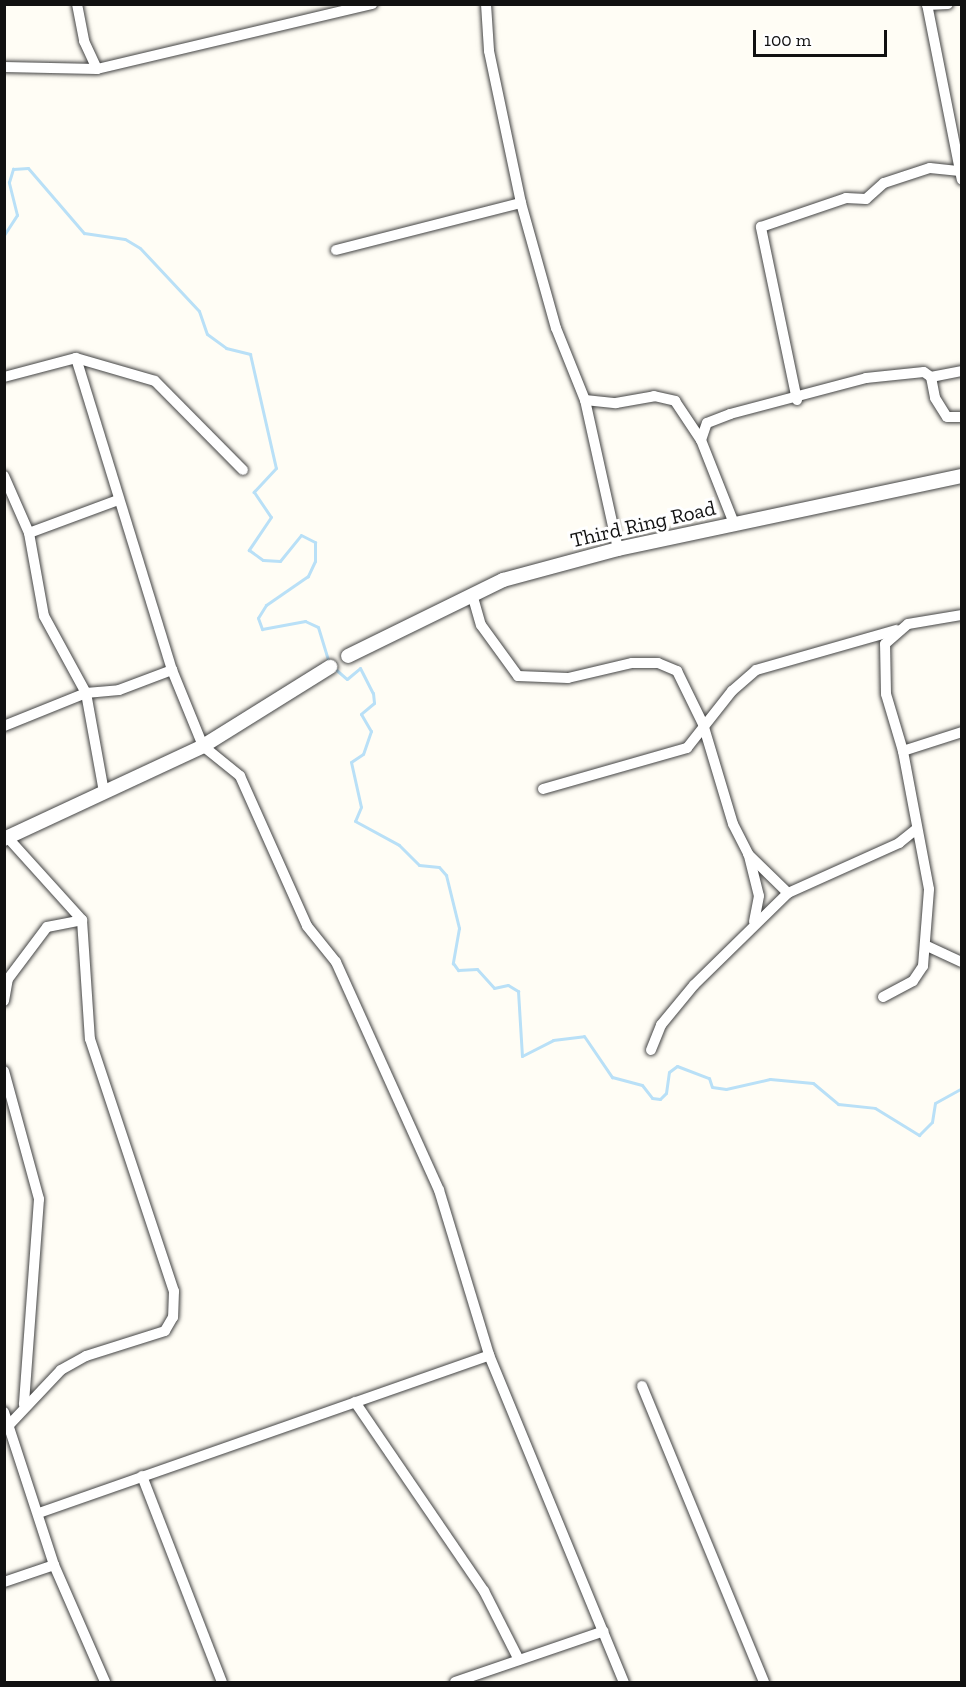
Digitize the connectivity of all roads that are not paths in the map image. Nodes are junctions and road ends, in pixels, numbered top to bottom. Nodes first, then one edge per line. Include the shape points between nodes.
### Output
1 (77, 4) edge
2 (372, 4) edge
3 (486, 4) edge
4 (948, 4) edge
5 (927, 5) edge
6 (339, 8) edge
7 (4, 67) edge
8 (97, 69) junction
9 (961, 176) edge
10 (521, 203) junction
11 (336, 250) dead end
12 (76, 358) junction
13 (962, 371) edge
14 (4, 376) edge
15 (931, 377) junction
16 (585, 400) junction
17 (796, 400) junction
18 (962, 417) edge
19 (701, 440) junction
20 (243, 470) dead end
21 (4, 476) edge
22 (962, 476) edge
23 (118, 500) junction
24 (735, 526) junction
25 (29, 532) junction
26 (618, 549) junction
27 (472, 594) junction
28 (962, 615) edge
29 (896, 630) junction
30 (880, 632) junction
31 (885, 644) junction
32 (348, 656) joint
33 (330, 667) joint
34 (172, 670) junction
35 (86, 693) junction
36 (703, 724) junction
37 (4, 726) edge
38 (962, 732) edge
39 (204, 746) junction
40 (903, 751) junction
41 (543, 789) dead end
42 (104, 792) junction
43 (915, 830) junction
44 (6, 839) edge
45 (748, 854) junction
46 (788, 893) junction
47 (82, 920) junction
48 (749, 930) junction
49 (927, 946) junction
50 (962, 962) edge
51 (883, 997) dead end
52 (4, 1001) edge
53 (651, 1050) dead end
54 (4, 1071) edge
55 (489, 1355) junction
56 (642, 1386) dead end
57 (355, 1402) junction
58 (24, 1404) junction
59 (4, 1412) edge
60 (9, 1425) junction
61 (142, 1476) junction
62 (39, 1513) junction
63 (54, 1565) junction
64 (4, 1582) edge
65 (604, 1631) junction
66 (519, 1660) junction
67 (105, 1683) edge
68 (222, 1683) edge
69 (455, 1683) edge
70 (624, 1683) edge
71 (764, 1683) edge

1 - 8 street via 84,41
2 - 6 street
3 - 10 street via 489,51
4 - 5 street
5 - 9 street
6 - 8 street
7 - 8 street
9 - 17 street via 930,168 884,183 866,199 846,198 761,227
10 - 11 street
10 - 16 street via 556,328
12 - 14 street
12 - 20 street via 154,381
12 - 23 street
13 - 15 street
15 - 17 street via 924,372 866,378
15 - 18 street via 935,398 948,417
16 - 19 street via 616,403 654,396 675,401
16 - 26 street
17 - 19 street via 714,419 707,423
19 - 24 street
21 - 25 street
22 - 24 street, Third Ring Road
23 - 25 street
23 - 34 street
24 - 26 street, Third Ring Road
25 - 35 street via 44,616
26 - 27 street, Third Ring Road
27 - 32 street, Third Ring Road
27 - 36 street via 482,625 518,676 568,678 658,663 677,671
28 - 29 street
29 - 30 street
29 - 31 street
30 - 31 street
30 - 36 street via 803,660 756,670
31 - 40 street via 886,694
32 - 33 street
33 - 39 street
34 - 35 street via 119,690
34 - 39 street
35 - 37 street
35 - 42 street
36 - 41 street via 687,748
36 - 45 street via 733,824
38 - 40 street
39 - 42 street
39 - 55 street via 240,776 307,926 336,962 439,1190
40 - 43 street
42 - 44 street
43 - 46 street via 836,875
43 - 49 street via 929,889
44 - 47 street
45 - 46 street
45 - 48 street via 759,914
46 - 48 street
47 - 52 street via 47,927 8,979
47 - 58 street via 90,1039 174,1290 173,1317 154,1338 86,1356 61,1370
48 - 53 street via 661,1025
49 - 50 street
49 - 51 street via 913,981
54 - 58 street via 39,1198
55 - 57 street
55 - 65 street
56 - 71 street
57 - 61 street
57 - 66 street via 484,1591
58 - 60 street
59 - 60 street
60 - 62 street
61 - 62 street
61 - 68 street
62 - 63 street
63 - 64 street
63 - 67 street
65 - 66 street
65 - 70 street
66 - 69 street

